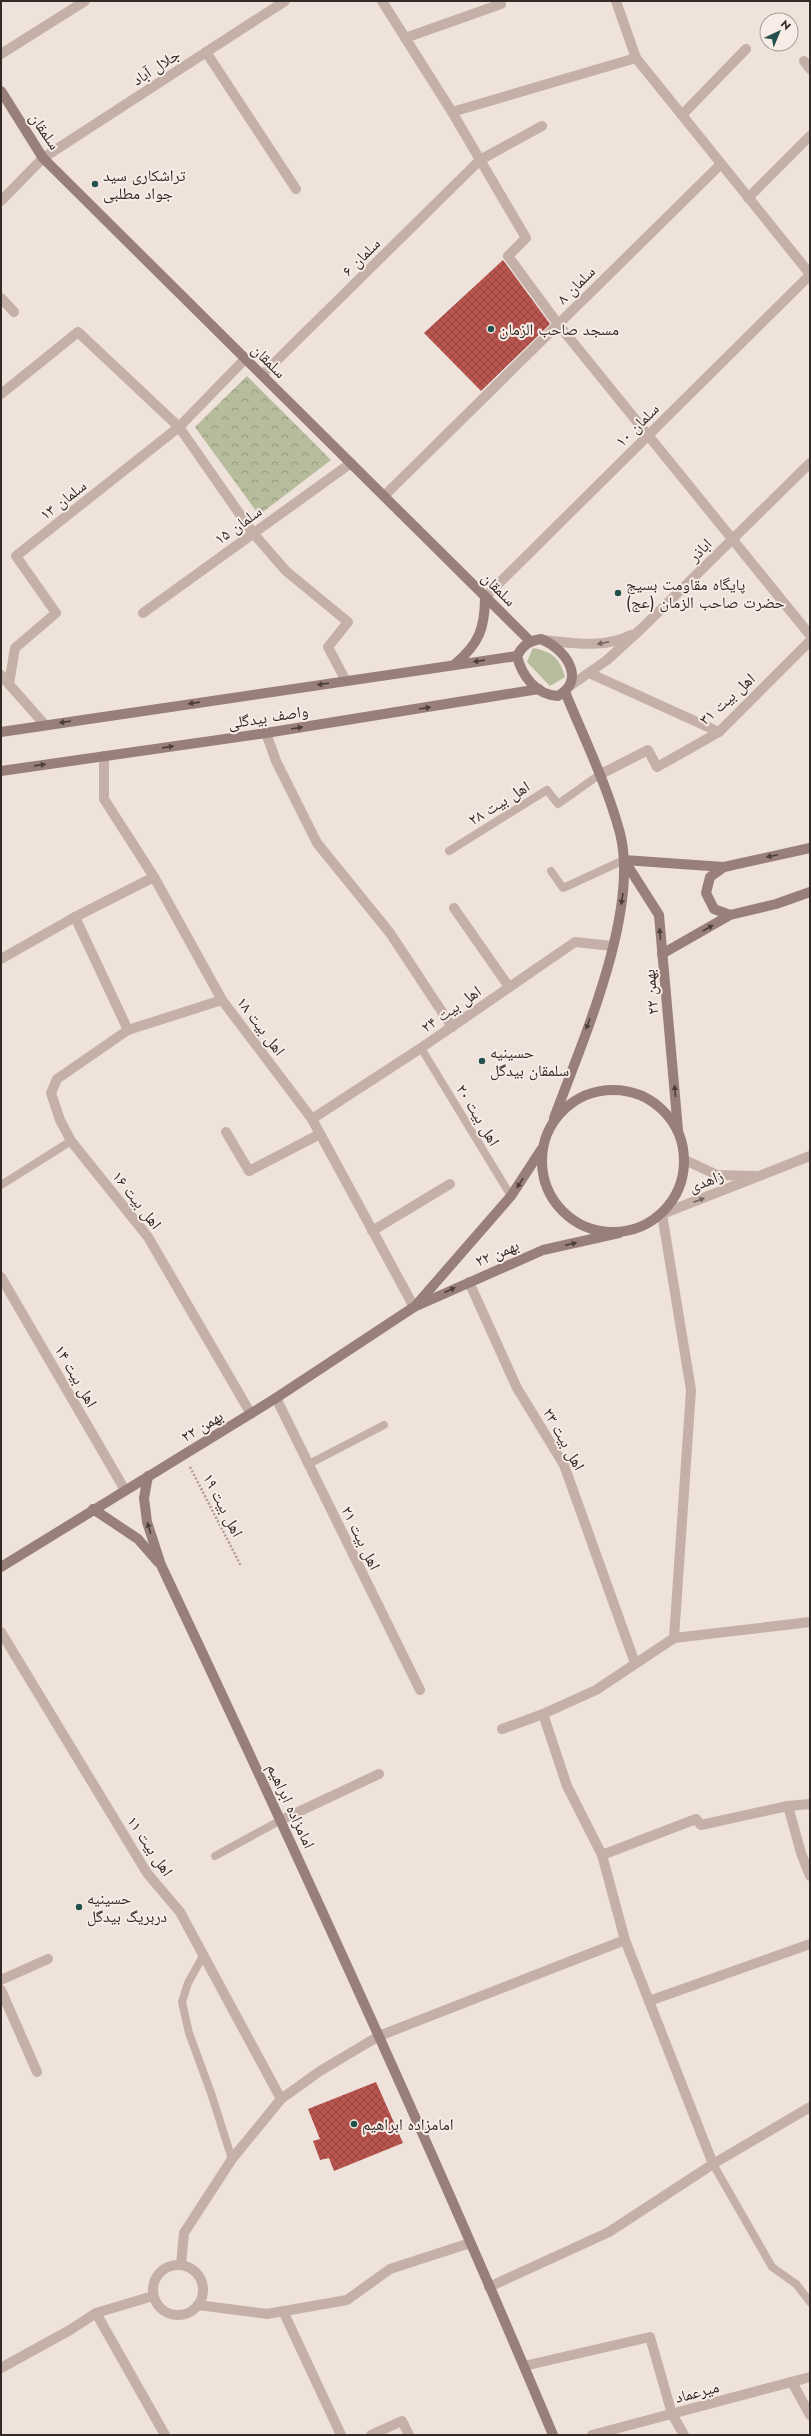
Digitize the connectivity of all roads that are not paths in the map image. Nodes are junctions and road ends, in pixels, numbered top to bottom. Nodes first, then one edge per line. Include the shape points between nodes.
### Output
1 (85, 1) edge
2 (285, 1) edge
3 (382, 1) edge
4 (616, 1) edge
5 (501, 4) dead end
6 (405, 38) junction
7 (746, 49) dead end
8 (206, 52) junction
9 (1, 54) edge
10 (636, 58) junction
11 (1, 91) edge
12 (452, 112) junction
13 (682, 115) junction
14 (542, 126) dead end
15 (810, 136) edge
16 (43, 158) junction
17 (480, 160) junction
18 (721, 164) junction
19 (296, 189) dead end
20 (748, 198) junction
21 (1, 201) edge
22 (810, 275) edge
23 (1, 298) edge
24 (14, 312) dead end
25 (558, 324) junction
26 (245, 359) junction
27 (262, 375) junction
28 (1, 394) edge
29 (179, 427) junction
30 (648, 436) junction
31 (351, 463) junction
32 (810, 463) edge
33 (384, 496) junction
34 (253, 532) junction
35 (733, 538) junction
36 (485, 597) junction
37 (143, 613) dead end
38 (640, 630) junction
39 (810, 635) edge
40 (541, 639) junction
41 (530, 641) junction
42 (810, 641) edge
43 (517, 656) junction
44 (454, 665) junction
45 (589, 673) junction
46 (1, 675) edge
47 (346, 681) junction
48 (9, 684) junction
49 (539, 689) junction
50 (567, 689) junction
51 (45, 725) junction
52 (1, 732) edge
53 (719, 732) junction
54 (266, 733) junction
55 (104, 756) junction
56 (1, 771) edge
57 (599, 775) junction
58 (810, 848) edge
59 (449, 851) dead end
60 (624, 860) junction
61 (724, 867) junction
62 (551, 871) dead end
63 (154, 877) junction
64 (810, 892) edge
65 (454, 908) dead end
66 (730, 915) junction
67 (75, 917) junction
68 (612, 946) junction
69 (662, 954) junction
70 (1, 959) edge
71 (509, 987) junction
72 (222, 1000) junction
73 (452, 1027) junction
74 (128, 1030) junction
75 (421, 1048) junction
76 (312, 1119) junction
77 (553, 1120) junction
78 (678, 1130) junction
79 (226, 1132) dead end
80 (320, 1134) junction
81 (72, 1141) junction
82 (541, 1150) junction
83 (810, 1156) edge
84 (685, 1160) junction
85 (761, 1176) junction
86 (450, 1184) dead end
87 (1, 1186) edge
88 (511, 1196) junction
89 (662, 1214) junction
90 (372, 1231) junction
91 (619, 1233) junction
92 (1, 1277) edge
93 (469, 1282) junction
94 (414, 1306) junction
95 (276, 1398) junction
96 (251, 1414) junction
97 (384, 1425) dead end
98 (309, 1464) junction
99 (148, 1476) junction
100 (125, 1490) junction
101 (93, 1510) junction
102 (160, 1565) junction
103 (1, 1567) edge
104 (810, 1622) edge
105 (1, 1632) edge
106 (674, 1638) junction
107 (635, 1662) junction
108 (420, 1690) dead end
109 (543, 1714) junction
110 (502, 1729) dead end
111 (379, 1774) dead end
112 (810, 1804) edge
113 (788, 1806) junction
114 (281, 1820) junction
115 (602, 1855) junction
116 (215, 1856) dead end
117 (810, 1876) edge
118 (625, 1940) junction
119 (810, 1944) edge
120 (203, 1956) junction
121 (48, 1959) dead end
122 (1, 1980) edge
123 (1, 1990) edge
124 (649, 2001) junction
125 (379, 2036) junction
126 (37, 2072) dead end
127 (281, 2099) junction
128 (810, 2107) edge
129 (232, 2159) junction
130 (712, 2164) junction
131 (470, 2243) junction
132 (181, 2265) junction
133 (489, 2287) junction
134 (153, 2296) junction
135 (810, 2302) edge
136 (198, 2305) junction
137 (283, 2311) junction
138 (96, 2313) junction
139 (524, 2366) junction
140 (1, 2368) edge
141 (810, 2377) edge
142 (792, 2382) junction
143 (672, 2414) junction
144 (810, 2415) edge
145 (165, 2435) edge
146 (341, 2435) edge
147 (370, 2435) edge
148 (409, 2435) edge
149 (553, 2435) edge
150 (592, 2435) edge
151 (684, 2435) edge

1 - 9 street
2 - 8 street, جلال آباد
3 - 6 street
4 - 10 street
5 - 6 street
6 - 12 street
7 - 13 street
8 - 16 street, جلال آباد
8 - 19 street
10 - 12 street
10 - 13 street
11 - 16 street, سلمقان
12 - 17 street
13 - 18 street
14 - 17 street, سلمان ۶
15 - 20 street
16 - 21 street, جلال آباد
16 - 26 street, سلمقان
17 - 25 street via 526,238 508,256
17 - 27 street, سلمان ۶
18 - 20 street
18 - 25 street, سلمان ۸
20 - 22 street
22 - 30 street, سلمان ۱۰
23 - 24 street
25 - 30 street
25 - 33 street, سلمان ۸
26 - 27 street, سلمقان
26 - 29 street, سلمان ۱۳
27 - 31 street, سلمقان
28 - 29 street via 78,332
29 - 34 street
29 - 48 street, سلمان ۱۳ via 16,556 56,613 15,648
30 - 35 street
30 - 36 street, سلمان ۱۰
31 - 33 street, سلمقان
31 - 34 street, سلمان ۱۵
32 - 35 street, اباذر
33 - 36 street, سلمقان
34 - 37 street, سلمان ۱۵
34 - 47 street via 286,571 348,622 328,647
35 - 38 street, اباذر
35 - 39 street
36 - 41 street, سلمقان
36 - 44 street via 485,620 479,636 469,652
38 -> 40 street via 621,639 594,645
38 - 45 street, اباذر
40 - 41 street
40 - 50 street via 552,644 566,659 572,676
41 - 43 street via 521,648
42 - 53 street, اهل بیت ۳۱
43 -> 44 street, واصف بیدگلی
43 - 49 street via 520,668 529,682
44 - 47 street, واصف بیدگلی
45 - 50 street, اباذر
45 - 53 street
46 - 48 street
47 -> 51 street, واصف بیدگلی
48 - 51 street
49 - 50 street via 549,696 558,696
54 -> 49 street, واصف بیدگلی
50 - 57 street, ۲۲ بهمن
51 - 52 street, واصف بیدگلی
53 - 57 street, اهل بیت ۳۱ via 657,767 648,750
55 -> 54 street, واصف بیدگلی
54 - 73 street via 276,761 317,843 390,933
56 -> 55 street, واصف بیدگلی
55 - 63 street, اهل بیت ۱۸ via 104,799
57 - 59 lane, اهل بیت ۲۸ via 558,804 547,790
57 - 60 street, ۲۲ بهمن via 620,833
58 -> 61 street
60 - 61 street
60 - 62 lane via 563,888
60 -> 68 street, ۲۲ بهمن via 624,889
69 -> 60 street, ۲۲ بهمن via 659,916
61 - 66 street via 710,877 706,893 714,909
63 - 67 street
63 - 72 street, اهل بیت ۱۸
64 - 66 street via 776,904
65 - 71 street
69 -> 66 street
67 - 70 street
67 - 74 street
68 - 71 street, اهل بیت ۲۴ via 575,942
68 -> 77 street, ۲۲ بهمن via 600,991
78 -> 69 street, ۲۲ بهمن
71 - 73 street, اهل بیت ۲۴
72 - 74 street, اهل بیت ۱۶
72 - 76 street, اهل بیت ۱۸
73 - 75 street, اهل بیت ۲۴
74 - 81 street, اهل بیت ۱۶ via 57,1079 51,1093 60,1120
75 - 76 street, اهل بیت ۲۴
75 - 88 lane, اهل بیت ۲۰
76 - 80 street, اهل بیت ۱۸
77 - 78 street via 575,1099 603,1089 634,1092 660,1106
77 - 82 street, ۲۲ بهمن
78 - 84 street, ۲۲ بهمن
79 - 80 street via 249,1171
80 - 90 street, اهل بیت ۱۸
81 - 87 lane
81 - 96 street, اهل بیت ۱۶ via 148,1237
82 -> 88 street, ۲۲ بهمن
82 - 91 street via 544,1182 560,1210 587,1228
83 - 85 street, زاهدی
84 - 85 street, زاهدی via 717,1175
84 - 89 street via 680,1189
89 -> 85 street, زاهدی
86 - 90 street
88 - 94 street, ۲۲ بهمن
89 - 91 street, ۲۲ بهمن via 642,1227
89 - 106 street via 691,1390
90 - 94 street, اهل بیت ۱۸
93 -> 91 street, ۲۲ بهمن via 543,1250
92 - 100 street, اهل بیت ۱۴
94 -> 93 street, ۲۲ بهمن
93 - 107 street, اهل بیت ۲۳ via 517,1388 564,1465
94 - 95 street, ۲۲ بهمن
95 - 96 street, ۲۲ بهمن
95 - 98 street, اهل بیت ۲۱
96 - 99 street, ۲۲ بهمن
97 - 98 lane
98 - 108 street, اهل بیت ۲۱
99 - 100 street, ۲۲ بهمن
102 -> 99 street, امامزاده ابراهیم via 147,1522 144,1498
100 - 101 street, ۲۲ بهمن
101 - 102 street, امامزاده ابراهیم via 138,1539
101 - 103 street, ۲۲ بهمن
102 - 114 street, امامزاده ابراهیم
104 - 106 street
105 - 120 street, اهل بیت ۱۱ via 101,1800 147,1873 180,1912
106 - 107 street
107 - 109 street via 596,1690
109 - 110 street
109 - 115 street via 567,1786
111 - 114 street
112 - 113 street
113 - 115 street via 701,1825 696,1819
113 - 117 street
114 - 116 lane
114 - 125 street, امامزاده ابراهیم
115 - 118 street
118 - 124 street
118 - 125 street
119 - 124 street
120 - 127 street, اهل بیت ۱۱ via 218,1978
120 - 129 lane via 188,1983 182,2002 189,2033 212,2093
121 - 122 street
123 - 126 street
124 - 130 street
125 - 127 street via 320,2071
125 - 131 street, امامزاده ابراهیم
127 - 129 street
128 - 130 street
129 - 132 street via 184,2233
130 - 133 street via 608,2232
130 - 135 lane via 772,2267 796,2284
131 - 133 street, امامزاده ابراهیم
131 - 137 street via 390,2269 347,2300
132 - 134 street via 165,2268 159,2273 153,2288
132 - 136 street via 194,2271 202,2284
133 - 139 street, امامزاده ابراهیم
134 - 136 street via 169,2313 185,2314
134 - 138 street
136 - 137 street via 267,2314
137 - 146 street
138 - 140 street
138 - 145 street
139 - 143 street via 650,2337
139 - 149 street, امامزاده ابراهیم
141 - 142 street, میرعماد
142 - 143 street, میرعماد
142 - 144 street
143 - 150 street, میرعماد
143 - 151 street
147 - 148 street via 402,2421

